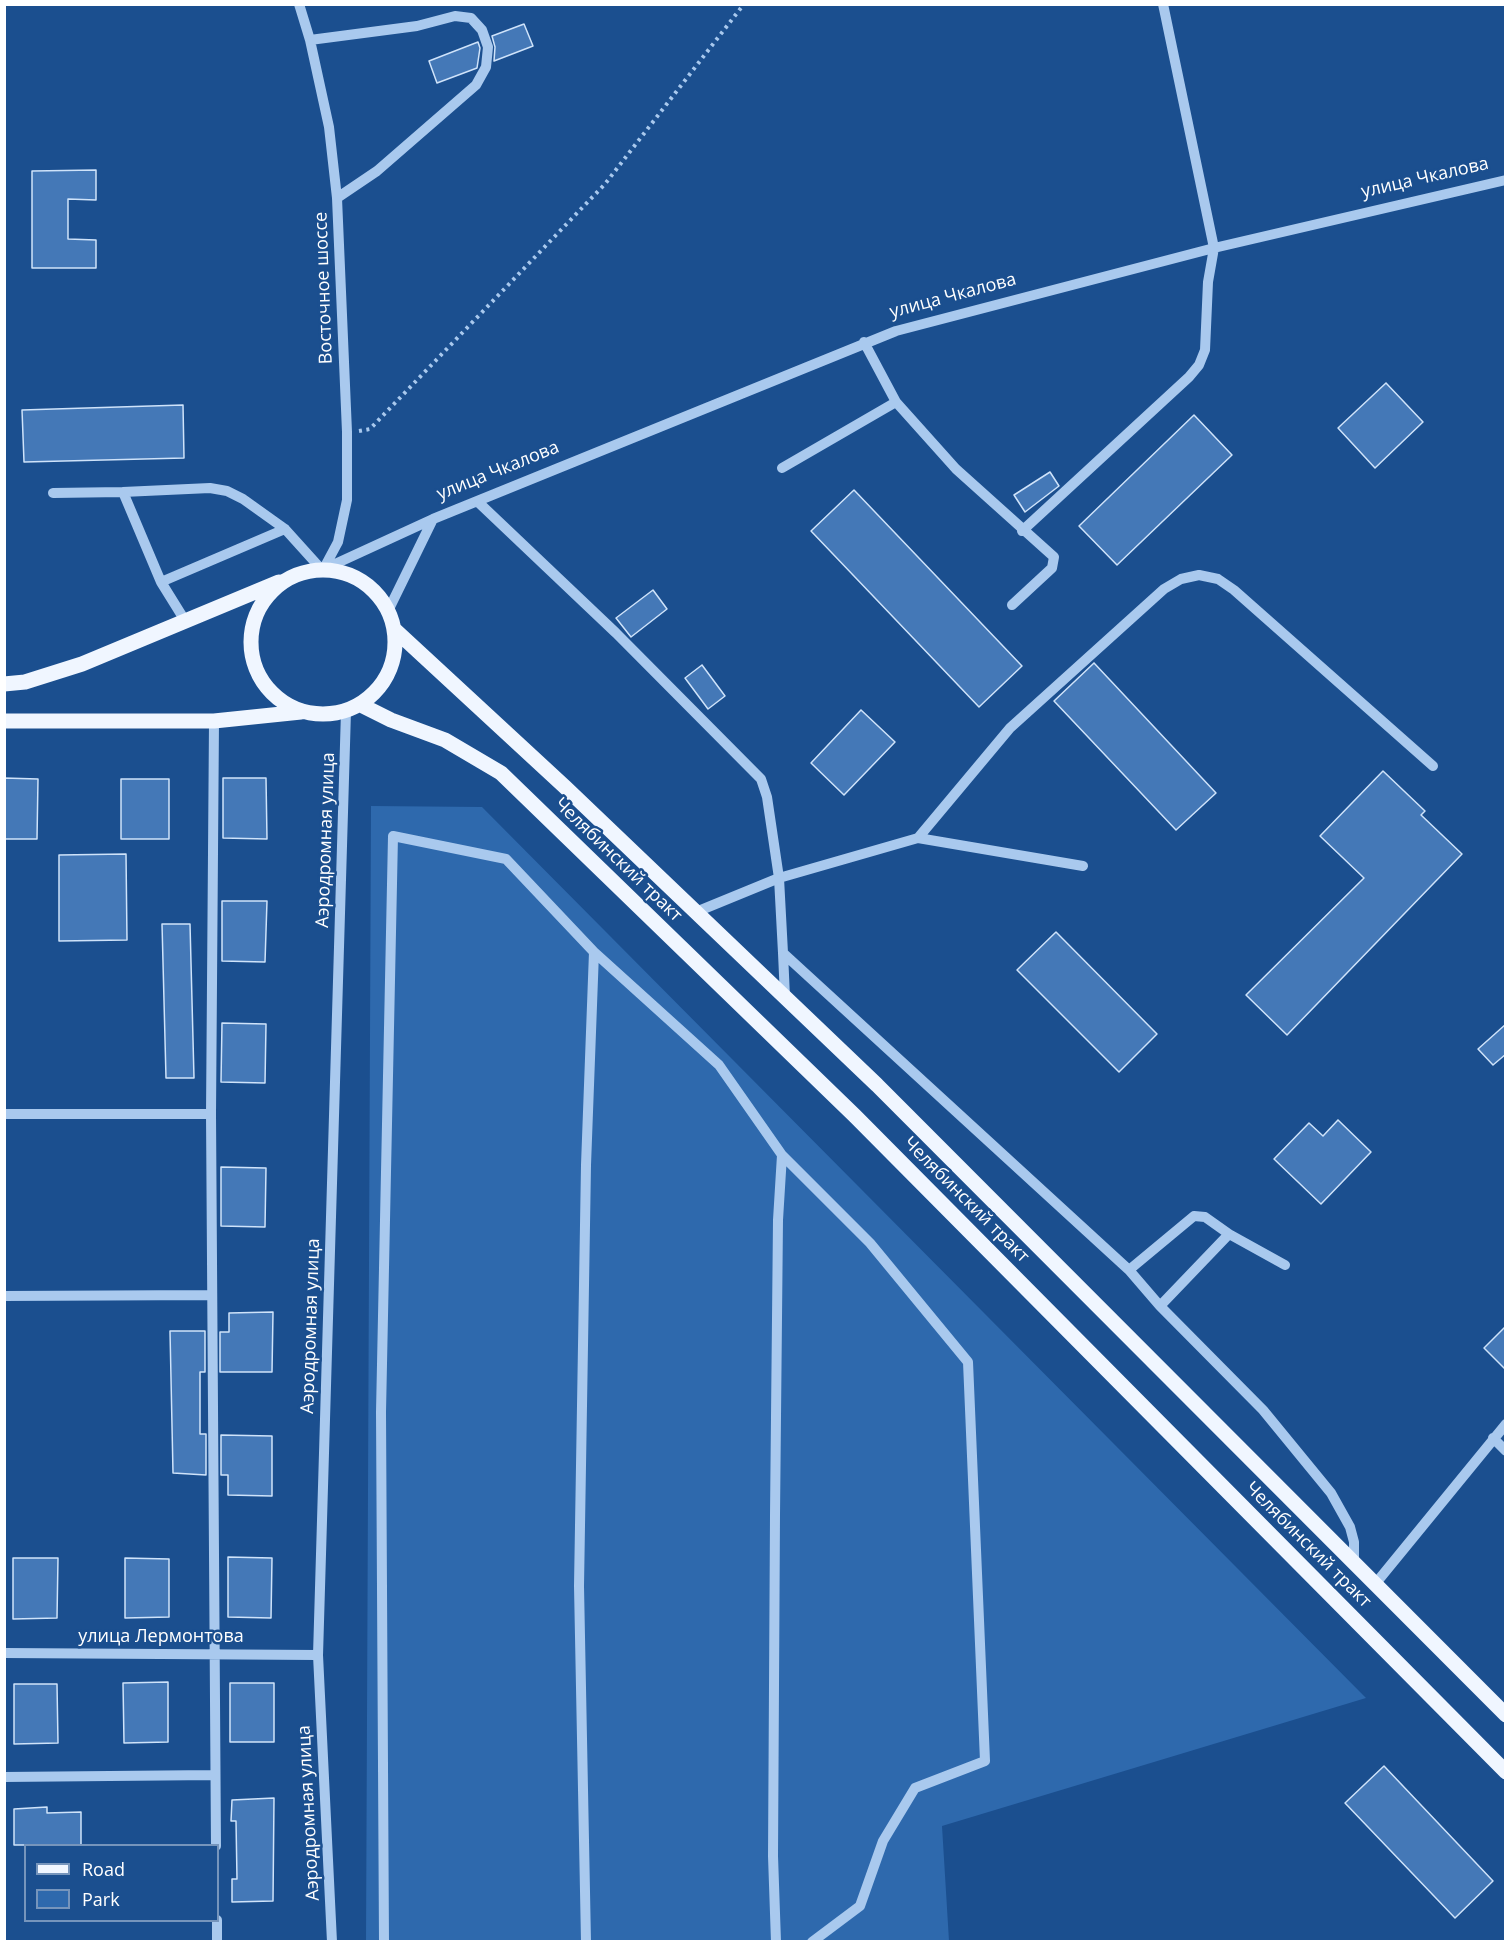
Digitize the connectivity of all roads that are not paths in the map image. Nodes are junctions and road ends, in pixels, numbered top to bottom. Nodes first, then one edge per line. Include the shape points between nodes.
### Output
1 (299, 4) edge
2 (1164, 4) edge
3 (310, 40) junction
4 (1506, 180) edge
5 (337, 198) junction
6 (1214, 248) junction
7 (864, 342) junction
8 (896, 402) junction
9 (782, 468) dead end
10 (123, 492) junction
11 (53, 493) dead end
12 (477, 501) junction
13 (433, 519) junction
14 (285, 529) junction
15 (1022, 531) junction
16 (322, 570) junction
17 (296, 575) junction
18 (161, 582) junction
19 (1012, 605) dead end
20 (388, 611) junction
21 (184, 620) junction
22 (394, 629) junction
23 (4, 684) edge
24 (361, 705) junction
25 (346, 711) junction
26 (301, 712) junction
27 (4, 721) edge
28 (214, 721) junction
29 (1433, 766) dead end
30 (918, 838) junction
31 (1083, 866) dead end
32 (779, 878) junction
33 (696, 912) junction
34 (594, 952) junction
35 (783, 953) junction
36 (785, 997) junction
37 (4, 1114) edge
38 (211, 1114) junction
39 (782, 1155) junction
40 (1229, 1234) junction
41 (1285, 1265) dead end
42 (1129, 1270) junction
43 (212, 1295) junction
44 (4, 1296) edge
45 (1160, 1306) junction
46 (1506, 1424) edge
47 (1493, 1438) junction
48 (1506, 1451) edge
49 (1354, 1561) junction
50 (1376, 1583) junction
51 (4, 1653) edge
52 (214, 1653) junction
53 (318, 1655) junction
54 (1506, 1715) edge
55 (1506, 1772) edge
56 (215, 1775) junction
57 (4, 1777) edge
58 (216, 1844) edge
59 (217, 1922) edge
60 (217, 1941) edge
61 (333, 1941) edge
62 (384, 1941) edge
63 (586, 1941) edge
64 (776, 1941) edge
65 (812, 1941) edge

1 - 3 street, Восточное шоссе
2 - 6 street
3 - 5 street, Восточное шоссе via 329,127
3 - 5 street via 417,26 455,16 471,18 482,30 488,47 486,67 476,85 376,171
4 - 6 street, улица Чкалова
5 - 16 street, Восточное шоссе via 347,500 338,542
6 - 7 street, улица Чкалова
6 - 15 street via 1208,282 1207,335 1199,365
7 - 8 street
7 - 12 street, улица Чкалова
8 - 9 street
8 - 15 street via 956,469
10 - 11 street
10 - 14 street via 192,488 227,491
10 - 18 street
12 - 13 street, улица Чкалова
12 - 32 street via 616,633 760,779 767,797
13 - 16 street, улица Чкалова
13 - 20 street
14 - 16 street
14 - 18 street
15 - 19 street via 1051,554 1054,564
16 - 17 main road
16 - 20 main road via 349,575 364,584
17 - 21 main road
17 - 26 main road via 273,590 253,622 252,659 269,692
18 - 21 street
20 - 22 main road
21 - 23 main road via 82,664 25,682
22 - 24 main road via 391,667 379,689
22 - 33 main road, Челябинский тракт
24 - 25 main road
24 - 55 main road, Челябинский тракт via 445,740 501,773 855,1116
25 - 26 main road
25 - 53 street, Аэродромная улица
26 - 28 main road
27 - 28 main road
28 - 38 street
29 - 30 street via 1234,590 1218,579 1199,575 1180,579 1164,589 1010,728
30 - 31 street
30 - 32 street
32 - 33 street
32 - 35 street
33 - 36 main road, Челябинский тракт
34 - 39 street via 719,1065
34 - 62 street via 506,859 393,836 381,1412
34 - 63 street via 579,1586
35 - 36 street
35 - 42 street
36 - 49 main road, Челябинский тракт
37 - 38 street
38 - 43 street
39 - 64 street via 777,1220 773,1856
39 - 65 street via 870,1243 968,1362 985,1761 915,1788 883,1841 860,1906
40 - 41 street
40 - 42 street via 1205,1218 1194,1216
40 - 45 street
42 - 45 street
43 - 44 street
43 - 52 street
45 - 49 street via 1263,1410 1331,1493 1350,1527
46 - 47 street
47 - 48 street
47 - 50 street
49 - 50 main road, Челябинский тракт
50 - 54 main road, Челябинский тракт
51 - 52 street, улица Лермонтова
52 - 53 street, улица Лермонтова
52 - 56 street
53 - 61 street, Аэродромная улица
56 - 57 street
56 - 58 street
59 - 60 street

